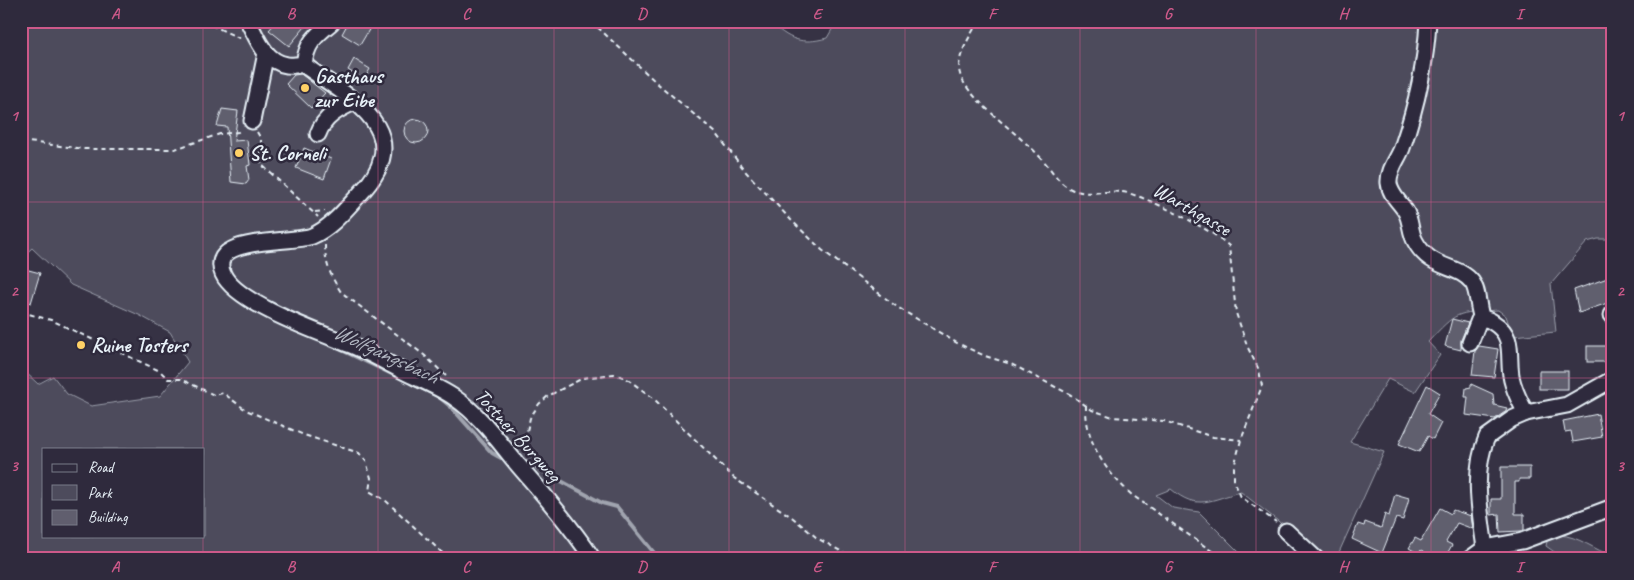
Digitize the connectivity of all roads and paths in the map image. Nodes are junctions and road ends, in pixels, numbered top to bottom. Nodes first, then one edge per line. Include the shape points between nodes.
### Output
1 (203, 21) edge
2 (248, 21) edge
3 (591, 21) edge
4 (978, 21) edge
5 (1428, 21) edge
6 (331, 23) dead end
7 (243, 39) dead end
8 (266, 53) junction
9 (304, 64) junction
10 (354, 102) junction
11 (252, 121) junction
12 (318, 134) dead end
13 (21, 141) edge
14 (314, 213) junction
15 (328, 218) junction
16 (21, 312) edge
17 (1482, 318) junction
18 (1470, 343) dead end
19 (1613, 379) edge
20 (456, 398) junction
21 (1086, 405) junction
22 (1526, 413) junction
23 (1241, 440) junction
24 (518, 465) junction
25 (1613, 507) edge
26 (1286, 531) joint
27 (1485, 548) junction
28 (450, 559) edge
29 (593, 559) edge
30 (855, 559) edge
31 (1223, 559) edge
32 (1316, 559) edge
33 (1470, 559) edge

1 - 7 path
2 - 8 street
3 - 21 path via 716,134 790,220 858,279 934,330 985,356 1026,371
4 - 23 path, Warthgasse via 959,64 962,81 990,112 1042,158 1059,180 1081,192 1122,192 1139,196 1229,246 1236,313 1244,340 1259,370 1262,386
5 - 17 street via 1420,81 1402,149 1391,170 1389,186 1406,211 1414,239 1422,252 1473,283
6 - 9 street via 312,37
8 - 9 street via 283,64
8 - 11 street
9 - 10 street, Tostner Burgweg
10 - 12 street via 328,117
10 - 15 street, Tostner Burgweg via 370,115 379,128 383,157 364,190
11 - 13 path via 238,132 220,134 175,149 84,150
11 - 14 path via 261,139 261,164
14 - 15 path
14 - 15 path
15 - 20 path via 325,258 332,279 341,292 424,355 446,377
15 - 20 street, Tostner Burgweg via 312,236 247,245 228,251 222,259 222,274 230,286 247,298
16 - 28 path via 51,320 160,371 168,379 181,379 214,395 223,393 246,410 304,435 360,453 371,478 369,491 385,500
17 - 18 street
17 - 22 street via 1496,324 1506,335 1511,350 1512,384
19 - 22 street via 1567,405
20 - 24 street, Tostner Burgweg
21 - 23 path via 1113,417 1164,421 1213,437
21 - 31 path via 1086,426 1106,470 1132,495
22 - 27 street via 1500,428 1483,445 1479,502
23 - 26 path, Warthgasse via 1233,474 1238,493
24 - 29 street, Tostner Burgweg via 574,531
24 - 30 path via 526,429 539,404 583,378 614,374 626,378 653,398 734,478 817,538
25 - 27 street via 1522,541
26 - 32 street
27 - 33 street

